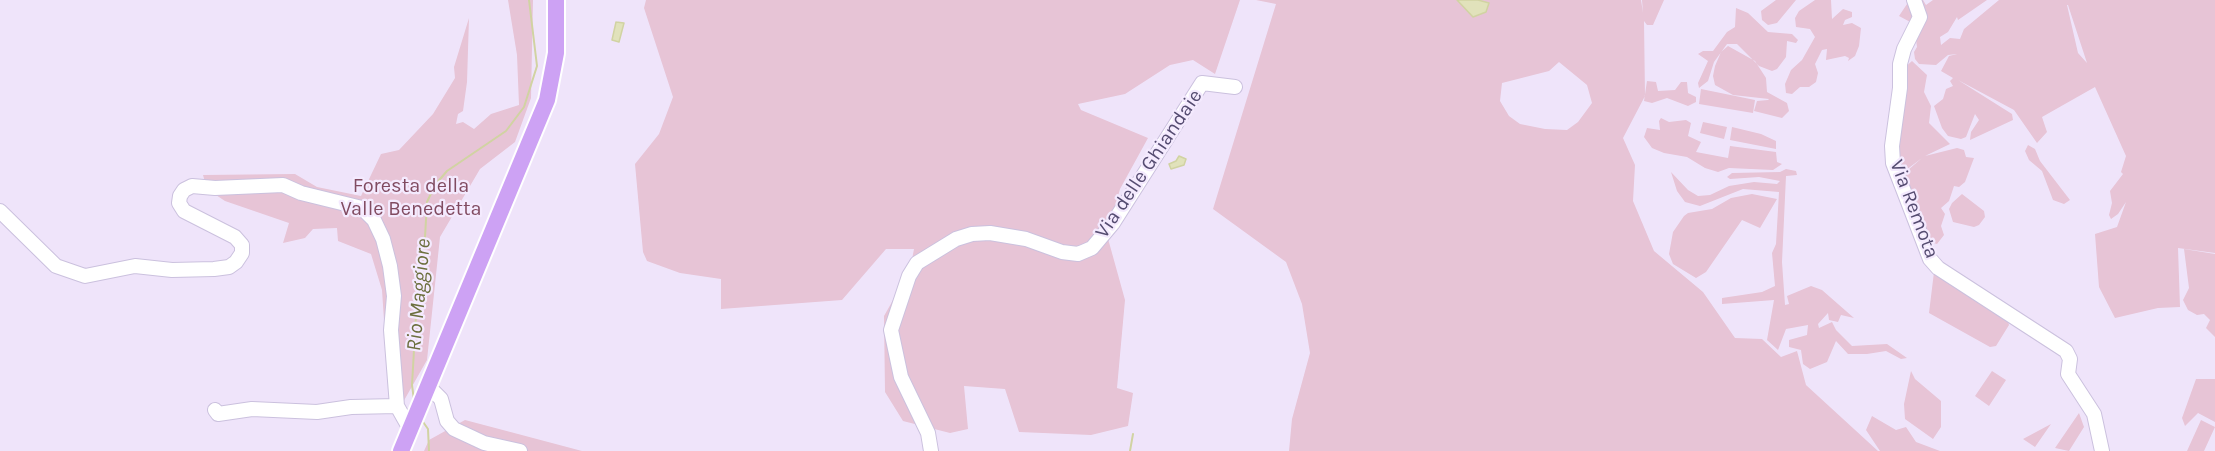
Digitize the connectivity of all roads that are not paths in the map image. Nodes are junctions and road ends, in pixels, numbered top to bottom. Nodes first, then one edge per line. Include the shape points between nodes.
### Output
1 (556, 0) edge
2 (1914, 0) edge
3 (1234, 87) dead end
4 (0, 212) edge
5 (425, 394) junction
6 (397, 406) junction
7 (215, 410) dead end
8 (412, 425) junction
9 (504, 449) edge
10 (401, 451) edge
11 (520, 451) edge
12 (931, 451) edge
13 (2103, 451) edge

1 - 5 main road via 556,53 547,100
2 - 13 street, Via Remota via 1920,17 1900,64 1892,154 1930,259 2066,351 2070,359 2068,374 2094,414
3 - 12 street, Via delle Ghiandaie via 1202,83 1113,223 1092,248 1078,254 1026,238 972,234 956,239 917,263 891,330 901,377 928,433
4 - 6 street via 56,266 85,276 135,266 214,269 236,262 242,245 235,237 184,211 179,203 184,190 192,186 283,185 362,208 374,220 390,266
5 - 8 main road
5 - 9 street via 441,399 447,421 454,429
6 - 7 street via 351,406 317,412 252,409 218,414
6 - 8 street
8 - 10 main road
9 - 11 street

